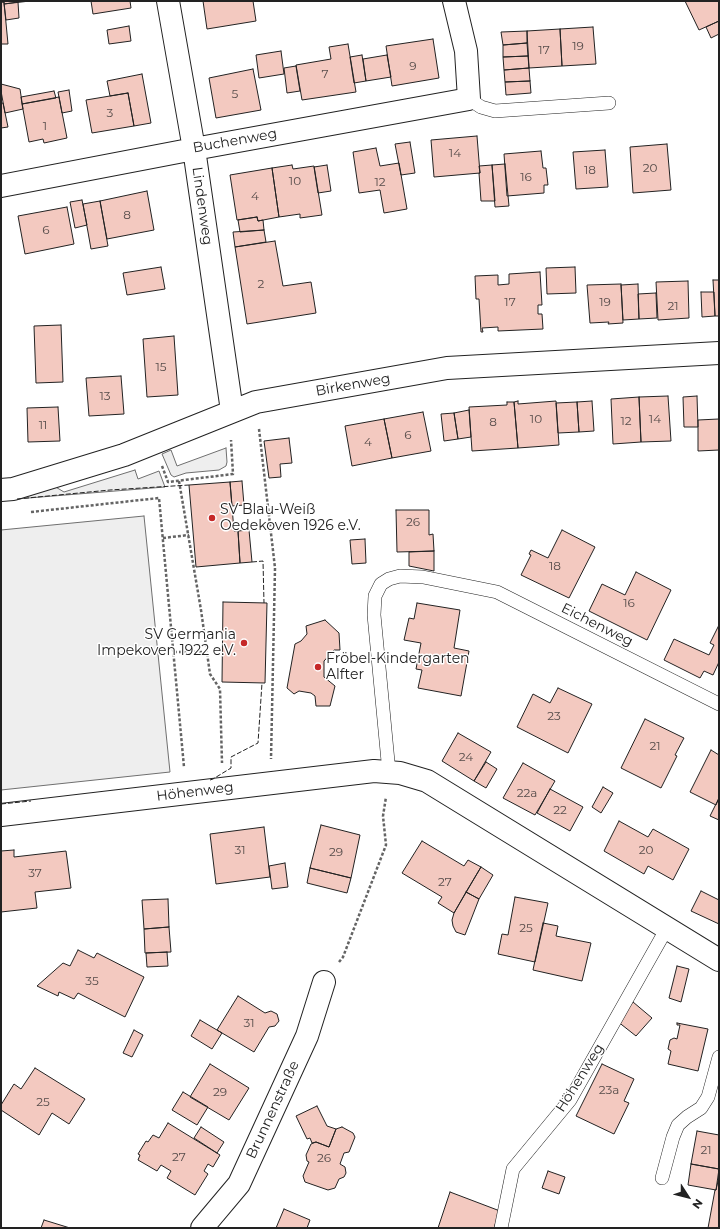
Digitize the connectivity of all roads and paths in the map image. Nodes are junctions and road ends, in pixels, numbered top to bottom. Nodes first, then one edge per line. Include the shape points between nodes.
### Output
1 (168, 1) edge
2 (454, 1) edge
3 (469, 99) junction
4 (609, 103) dead end
5 (194, 149) junction
6 (1, 186) edge
7 (719, 353) edge
8 (256, 402) junction
9 (232, 411) junction
10 (154, 443) junction
11 (180, 481) junction
12 (1, 490) edge
13 (25, 513) dead end
14 (189, 535) junction
15 (163, 538) junction
16 (174, 652) junction
17 (207, 652) junction
18 (719, 704) edge
19 (222, 766) dead end
20 (389, 772) junction
21 (185, 774) dead end
22 (271, 784) junction
23 (386, 794) dead end
24 (1, 815) edge
25 (667, 928) junction
26 (719, 960) edge
27 (324, 982) joint
28 (719, 1057) edge
29 (662, 1178) dead end
30 (202, 1228) edge
31 (501, 1228) edge

1 - 5 street, Lindenweg
2 - 3 street via 466,51
3 - 4 lane via 480,107 495,110
3 - 5 street, Buchenweg
5 - 6 street, Buchenweg
5 - 9 street, Lindenweg
7 - 8 street, Birkenweg via 447,368
8 - 9 street, Birkenweg
8 - 22 path via 275,568
9 - 10 street, Birkenweg
9 - 11 path via 230,429 233,474
10 - 11 path via 168,482
10 - 12 street, Birkenweg via 21,487
11 - 14 path
13 - 15 path via 159,498
14 - 15 path
14 - 17 path
15 - 16 path
16 - 17 path
16 - 21 path
17 - 19 path via 210,674 220,689
18 - 20 lane, Eichenweg via 497,592 423,577 400,576 381,584 375,596 374,615
20 - 22 street, Höhenweg via 374,770
20 - 25 street, Höhenweg via 427,781
22 - 24 street, Höhenweg
23 - 27 path via 383,816 386,845 342,957
25 - 26 street, Höhenweg
25 - 31 lane, Höhenweg via 570,1100 513,1169
27 - 30 street, Brunnenstraße via 307,1036 239,1184
28 - 29 lane via 708,1097 701,1108 678,1125

